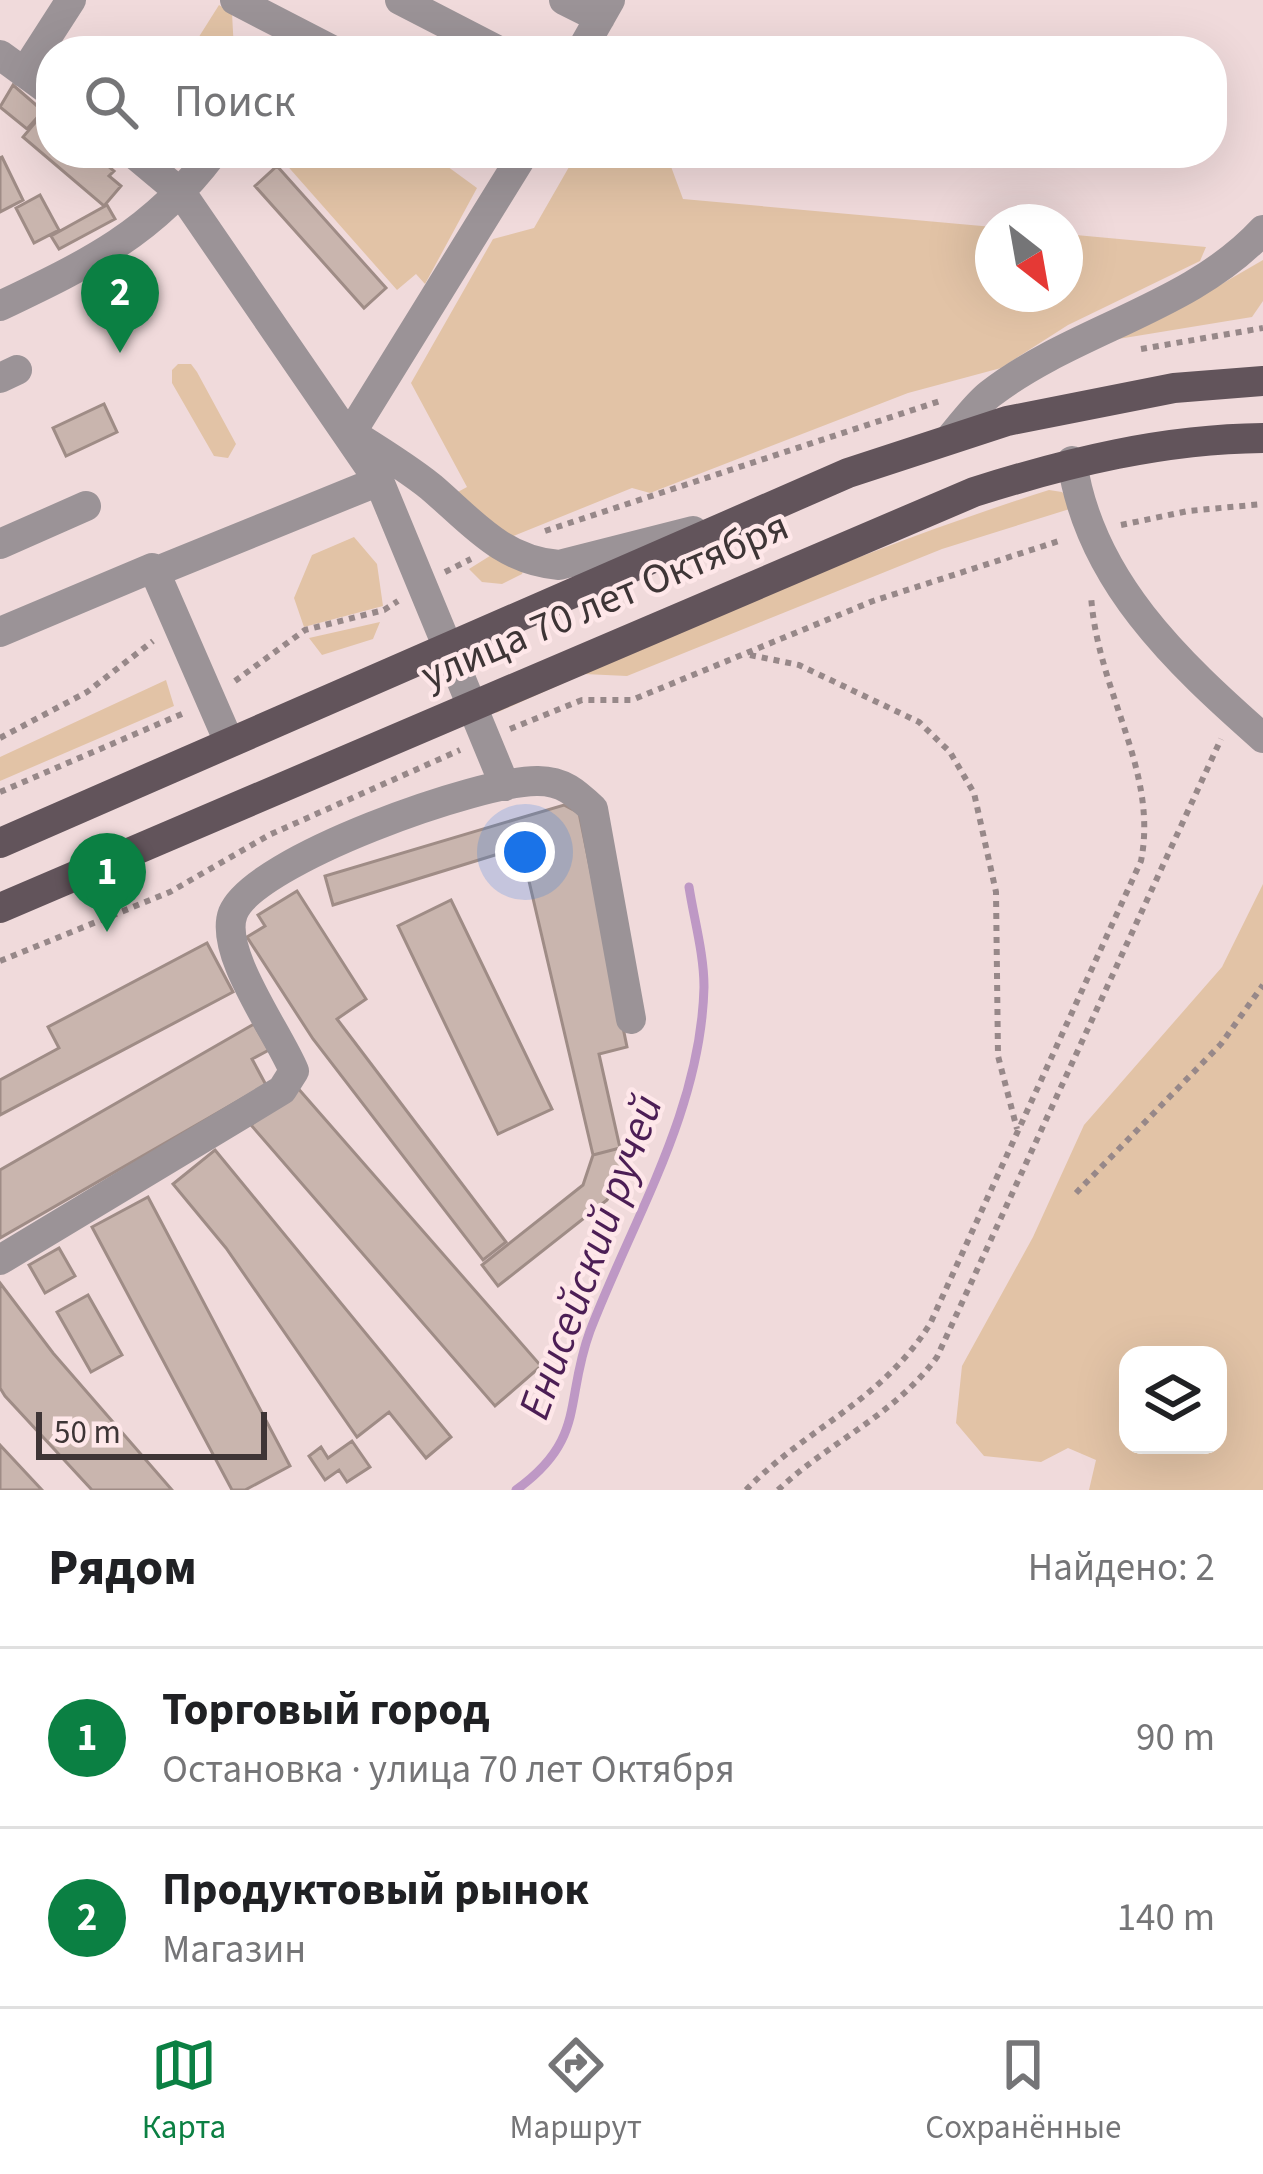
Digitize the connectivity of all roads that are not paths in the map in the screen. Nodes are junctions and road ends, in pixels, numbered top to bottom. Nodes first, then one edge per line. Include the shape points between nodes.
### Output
1 (71, 0) edge
2 (235, 0) edge
3 (400, 0) edge
4 (564, 0) edge
5 (605, 9) edge
6 (38, 36) edge
7 (286, 36) edge
8 (470, 36) edge
9 (590, 36) edge
10 (36, 38) edge
11 (12, 64) edge
12 (151, 168) edge
13 (202, 168) edge
14 (515, 168) edge
15 (182, 194) junction
16 (1263, 230) edge
17 (0, 306) edge
18 (1263, 382) edge
19 (351, 433) junction
20 (952, 436) junction
21 (1263, 438) edge
22 (1072, 461) junction
23 (379, 481) junction
24 (86, 506) dead end
25 (734, 520) junction
26 (0, 544) edge
27 (152, 568) dead end
28 (0, 632) edge
29 (453, 649) junction
30 (475, 704) junction
31 (1263, 738) edge
32 (229, 742) junction
33 (505, 786) junction
34 (0, 843) edge
35 (0, 908) edge
36 (631, 1019) dead end
37 (0, 1260) edge

1 - 6 street
2 - 7 street
3 - 8 street
4 - 5 street
5 - 9 street
10 - 11 street
12 - 15 street
13 - 15 street
14 - 19 street
15 - 17 street via 115,250
15 - 19 street
16 - 20 street via 1196,284 989,394
18 - 20 main road, улица 70 лет Октября via 1153,392
19 - 23 street
19 - 25 street via 430,487 482,536 536,563 559,565
20 - 25 main road, улица 70 лет Октября
21 - 22 main road, улица 70 лет Октября
22 - 30 main road, улица 70 лет Октября via 886,526
22 - 31 street via 1093,540 1146,622
23 - 29 street
23 - 32 street via 154,572
24 - 26 street
25 - 29 main road, улица 70 лет Октября
27 - 28 street
29 - 30 street
29 - 32 main road, улица 70 лет Октября
30 - 33 street
30 - 35 main road, улица 70 лет Октября
32 - 34 main road, улица 70 лет Октября
33 - 36 street via 569,786 593,809
33 - 37 street via 388,820 246,891 232,915 230,941 294,1072 282,1090

